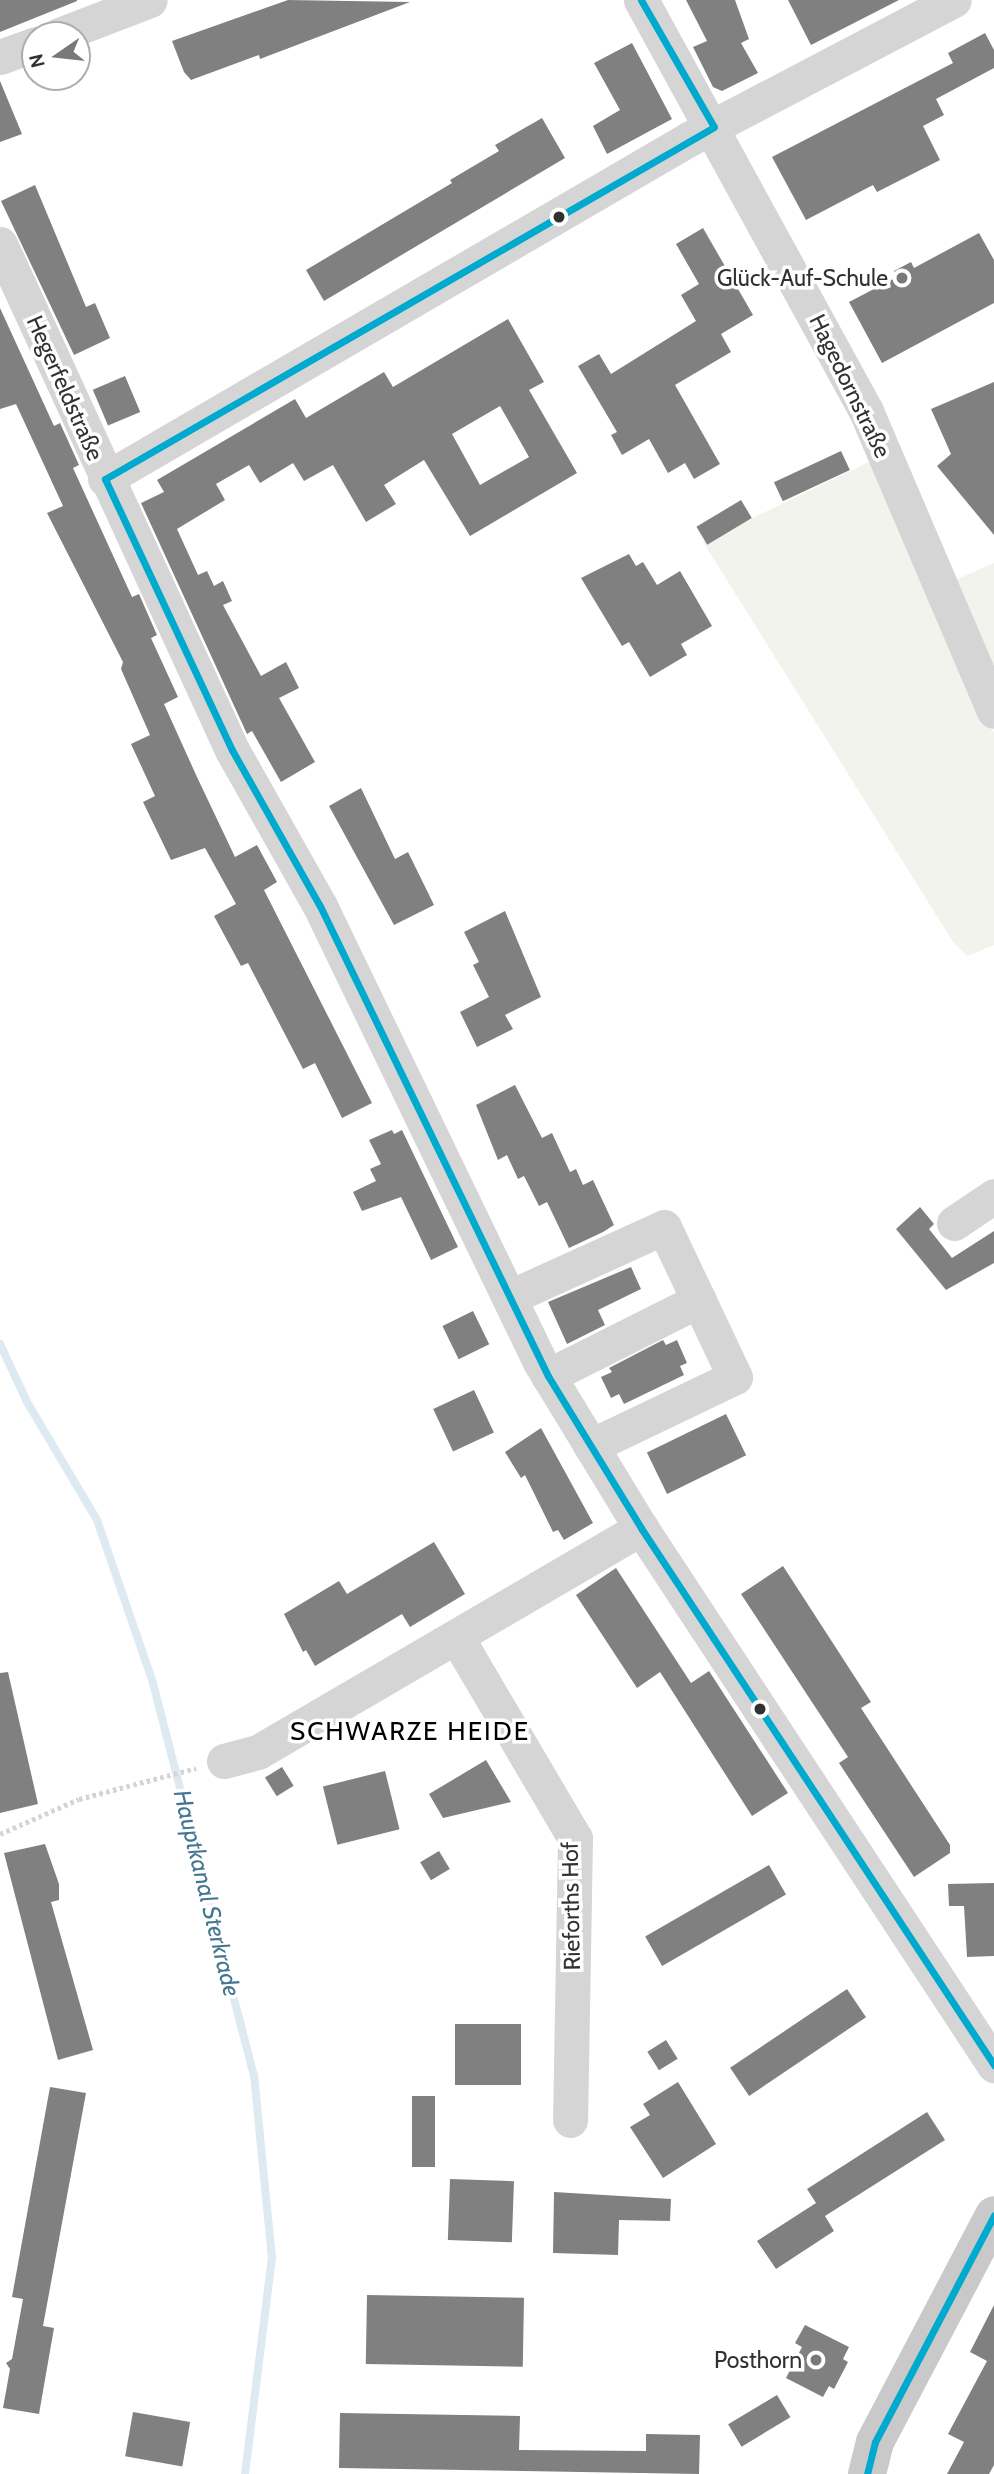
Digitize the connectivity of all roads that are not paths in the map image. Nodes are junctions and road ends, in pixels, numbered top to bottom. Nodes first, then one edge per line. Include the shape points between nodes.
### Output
1 (150, 0) edge
2 (641, 0) edge
3 (954, 0) edge
4 (91, 23) edge
5 (21, 49) edge
6 (0, 57) edge
7 (714, 127) junction
8 (0, 244) edge
9 (105, 479) junction
10 (994, 711) edge
11 (994, 1196) edge
12 (954, 1223) dead end
13 (510, 1297) junction
14 (699, 1300) junction
15 (548, 1376) junction
16 (591, 1446) junction
17 (641, 1528) junction
18 (457, 1639) junction
19 (224, 1760) road end
20 (994, 2065) edge
21 (570, 2120) dead end
22 (994, 2215) edge
23 (867, 2474) edge

1 - 4 street
2 - 7 street, Hagedornstraße
3 - 7 street
5 - 6 street
7 - 9 street
7 - 10 street, Hagedornstraße via 866,411
8 - 9 street, Hegerfeldstraße
9 - 13 street, Hegerfeldstraße via 232,750 320,906
11 - 12 street
13 - 14 street via 664,1227
13 - 15 street, Hegerfeldstraße
14 - 15 street
14 - 16 street via 735,1377
15 - 16 street, Hegerfeldstraße
16 - 17 street, Hegerfeldstraße
17 - 18 street
17 - 20 street, Hegerfeldstraße
18 - 19 street via 258,1752
18 - 21 street, Rieforths Hof via 575,1838
22 - 23 main road via 875,2442

